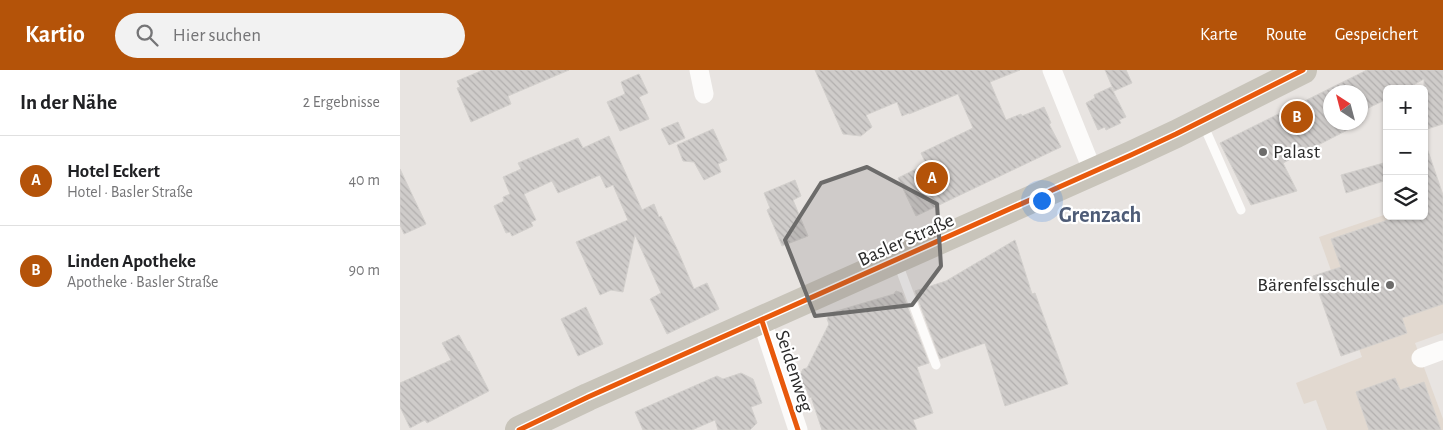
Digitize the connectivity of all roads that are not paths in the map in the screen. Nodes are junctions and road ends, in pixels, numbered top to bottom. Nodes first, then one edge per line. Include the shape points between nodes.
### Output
1 (699, 70) edge
2 (1052, 70) edge
3 (1303, 70) edge
4 (704, 94) dead end
5 (1202, 122) junction
6 (1092, 172) junction
7 (1241, 210) dead end
8 (897, 261) junction
9 (762, 321) junction
10 (1443, 350) edge
11 (1421, 358) dead end
12 (936, 365) dead end
13 (519, 430) edge
14 (798, 430) edge

1 - 4 street
2 - 6 street
3 - 5 main road, Basler Straße
5 - 6 main road, Basler Straße
5 - 7 lane
6 - 8 main road, Basler Straße
8 - 9 main road, Basler Straße
8 - 12 lane
9 - 13 main road, Basler Straße
9 - 14 street, Seidenweg
10 - 11 street

